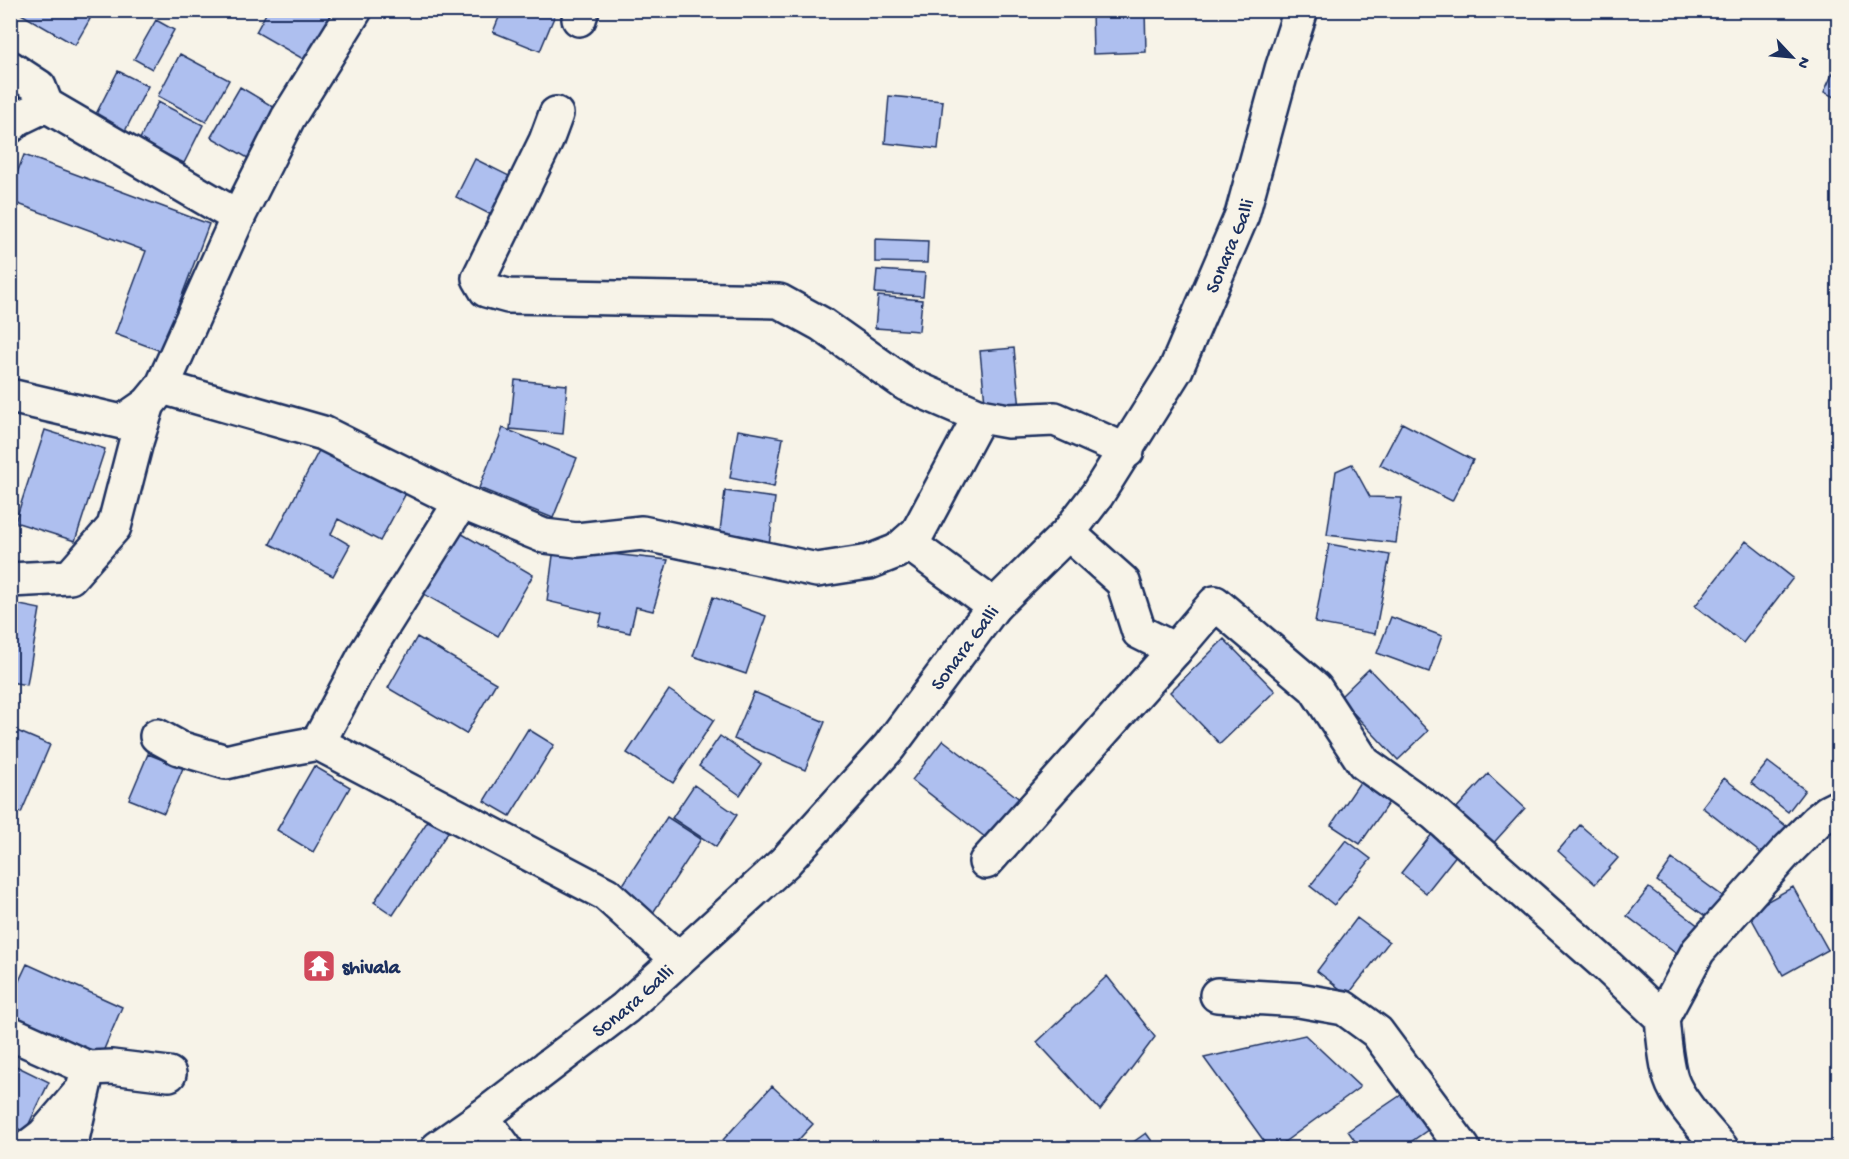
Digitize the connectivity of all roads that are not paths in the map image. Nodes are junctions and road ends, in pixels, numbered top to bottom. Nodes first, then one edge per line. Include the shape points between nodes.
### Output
1 (355, 10) edge
2 (1300, 10) edge
3 (10, 68) edge
4 (46, 105) junction
5 (556, 114) dead end
6 (10, 126) edge
7 (238, 217) junction
8 (10, 396) edge
9 (155, 396) junction
10 (980, 416) junction
11 (1127, 451) junction
12 (461, 502) junction
13 (1068, 532) junction
14 (907, 542) junction
15 (10, 580) edge
16 (994, 606) junction
17 (1175, 650) junction
18 (157, 736) dead end
19 (318, 743) junction
20 (1839, 807) edge
21 (986, 862) dead end
22 (678, 959) junction
23 (1217, 995) dead end
24 (1662, 1018) junction
25 (10, 1033) edge
26 (169, 1074) dead end
27 (86, 1078) junction
28 (482, 1117) junction
29 (27, 1149) edge
30 (70, 1149) edge
31 (438, 1149) edge
32 (505, 1149) edge
33 (1463, 1149) edge
34 (1721, 1149) edge

1 - 7 street via 288,118
2 - 11 street, Sonara Galli via 1242,215 1176,369
3 - 4 street via 39,87
4 - 6 street
4 - 7 street
5 - 10 street via 479,278 486,290 508,296 779,301 821,324 906,384
7 - 9 street
8 - 9 street via 122,422
9 - 12 street via 323,434
9 - 15 street via 136,442 114,527 70,577
10 - 11 street via 1008,421 1055,419
10 - 14 street via 918,532
11 - 13 street, Sonara Galli
12 - 14 street via 544,536 577,540 642,533 817,570 869,562 897,551
12 - 19 street via 366,653
13 - 16 street, Sonara Galli
13 - 17 street via 1123,582 1138,632
14 - 16 street
16 - 22 street, Sonara Galli via 889,747 785,862
17 - 21 street
17 - 24 street via 1215,603 1315,688 1364,763 1434,813
18 - 19 street via 179,748 226,762
19 - 22 street via 606,894
20 - 24 street via 1817,821 1793,845 1698,951
22 - 28 street, Sonara Galli via 625,1008
23 - 33 street via 1299,1000 1344,1008 1377,1032
24 - 34 street via 1671,1081
25 - 27 street
26 - 27 street via 112,1067
27 - 29 street via 44,1135
27 - 30 street
28 - 31 street, Sonara Galli
28 - 32 street

